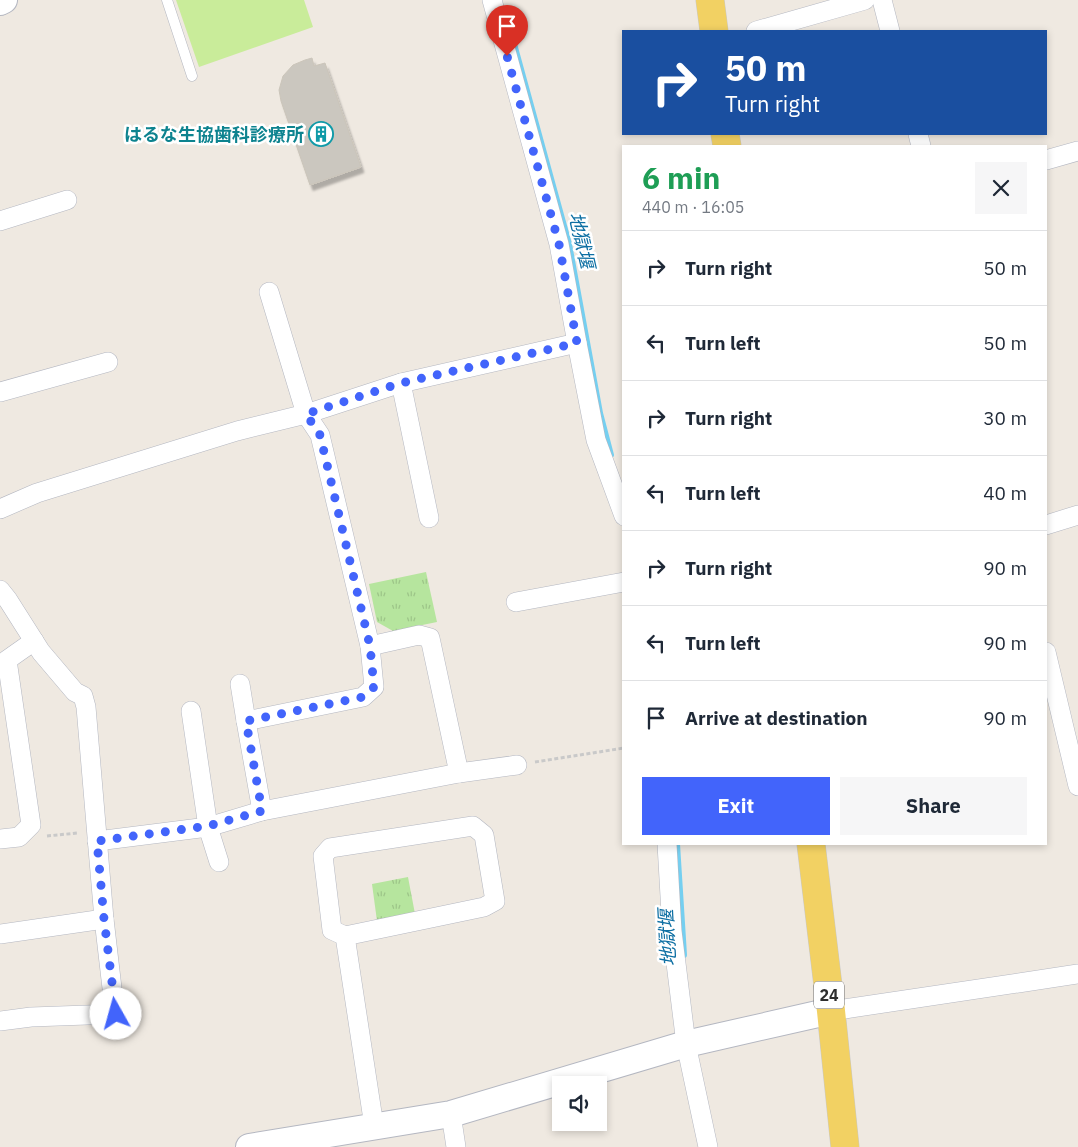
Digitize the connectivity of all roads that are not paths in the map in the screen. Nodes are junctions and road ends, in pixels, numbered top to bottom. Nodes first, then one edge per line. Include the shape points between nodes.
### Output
1 (4, 0) edge
2 (167, 0) edge
3 (492, 0) edge
4 (710, 0) edge
5 (865, 0) edge
6 (882, 0) edge
7 (0, 2) edge
8 (714, 30) edge
9 (760, 30) edge
10 (890, 30) edge
11 (192, 76) dead end
12 (1078, 151) edge
13 (1047, 160) edge
14 (67, 200) dead end
15 (0, 221) edge
16 (269, 292) dead end
17 (577, 343) junction
18 (108, 362) dead end
19 (401, 383) junction
20 (0, 392) edge
21 (306, 414) junction
22 (0, 508) edge
23 (622, 511) edge
24 (1078, 515) edge
25 (429, 518) dead end
26 (1047, 524) edge
27 (622, 582) edge
28 (0, 590) edge
29 (516, 602) dead end
30 (34, 641) junction
31 (370, 646) junction
32 (1047, 656) edge
33 (240, 684) dead end
34 (191, 711) dead end
35 (246, 721) junction
36 (517, 765) road end
37 (459, 773) junction
38 (1078, 786) edge
39 (262, 811) junction
40 (208, 826) junction
41 (97, 837) junction
42 (0, 839) edge
43 (667, 845) edge
44 (811, 845) edge
45 (219, 862) dead end
46 (104, 919) junction
47 (0, 934) edge
48 (345, 936) junction
49 (1078, 974) edge
50 (831, 1011) junction
51 (0, 1021) edge
52 (686, 1044) junction
53 (451, 1114) junction
54 (374, 1126) junction
55 (249, 1147) edge
56 (456, 1147) edge
57 (708, 1147) edge
58 (845, 1147) edge

1 - 7 street
2 - 11 lane
3 - 17 street via 559,244
4 - 8 main road
5 - 9 street
6 - 10 street
12 - 13 street
14 - 15 street
16 - 21 street
17 - 19 street
17 - 23 street via 596,440
18 - 20 street
19 - 21 street
19 - 25 street
21 - 22 street via 218,437 37,493
21 - 31 street via 320,435
24 - 26 street
27 - 29 street
28 - 30 street
30 - 41 street via 75,692 83,696
30 - 42 street via 7,660 31,825 20,837
31 - 35 street via 374,687 363,697
31 - 37 street via 419,636 430,638
32 - 38 street
33 - 35 street
34 - 40 street
35 - 39 street
36 - 37 street
37 - 39 street
39 - 40 street
40 - 41 street
40 - 45 street
41 - 46 street
43 - 52 street via 672,931
44 - 50 main road, 24
46 - 47 street
46 - 51 street via 116,1014 31,1016
48 - 48 street via 332,930 323,856 330,848 473,826 484,835 495,900 484,907
48 - 54 street
49 - 50 street
50 - 52 street
50 - 58 main road, 24
52 - 53 street
52 - 57 street
53 - 54 street
53 - 56 street
54 - 55 street

